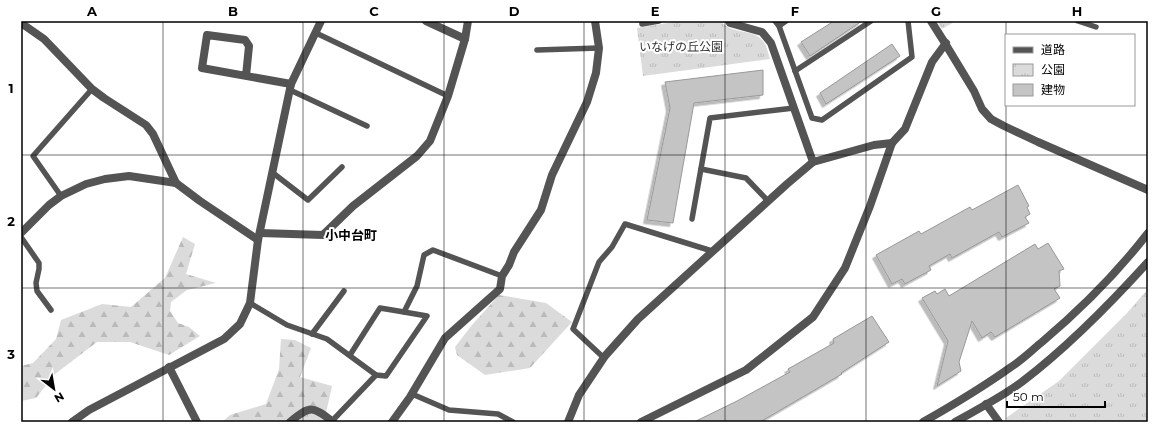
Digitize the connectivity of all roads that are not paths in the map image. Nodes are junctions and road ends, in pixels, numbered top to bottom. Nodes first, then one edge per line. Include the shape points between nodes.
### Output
1 (321, 21) edge
2 (426, 21) edge
3 (468, 21) edge
4 (595, 21) edge
5 (642, 21) edge
6 (659, 21) edge
7 (729, 21) edge
8 (786, 21) edge
9 (871, 21) edge
10 (908, 21) edge
11 (931, 21) edge
12 (1078, 21) edge
13 (21, 22) edge
14 (777, 24) edge
15 (1096, 26) dead end
16 (316, 33) junction
17 (465, 39) junction
18 (946, 43) junction
19 (599, 48) junction
20 (537, 50) dead end
21 (795, 71) junction
22 (246, 76) junction
23 (291, 87) junction
24 (92, 89) junction
25 (448, 96) junction
26 (794, 108) junction
27 (367, 126) dead end
28 (892, 143) junction
29 (813, 162) junction
30 (342, 167) dead end
31 (701, 169) junction
32 (273, 173) junction
33 (176, 183) junction
34 (1148, 190) edge
35 (61, 196) junction
36 (768, 201) junction
37 (692, 219) dead end
38 (21, 233) edge
39 (1148, 233) edge
40 (259, 236) junction
41 (21, 237) edge
42 (712, 251) junction
43 (1148, 262) edge
44 (502, 276) junction
45 (344, 291) dead end
46 (250, 303) junction
47 (51, 310) dead end
48 (404, 312) junction
49 (312, 334) junction
50 (350, 354) junction
51 (604, 358) junction
52 (169, 367) junction
53 (376, 375) junction
54 (412, 394) junction
55 (986, 404) junction
56 (82, 419) edge
57 (72, 422) edge
58 (197, 422) edge
59 (290, 422) edge
60 (332, 422) edge
61 (392, 422) edge
62 (514, 422) edge
63 (568, 422) edge
64 (641, 422) edge
65 (923, 422) edge
66 (955, 422) edge
67 (999, 422) edge

1 - 16 street
2 - 17 street
3 - 17 street
4 - 19 street
5 - 6 lane via 642,24
7 - 26 street via 762,32 771,43
8 - 14 lane
9 - 21 lane
10 - 21 lane via 912,57 822,120 812,118
11 - 18 street
12 - 15 lane
13 - 24 street via 44,39
14 - 21 lane
16 - 23 street
16 - 25 lane
17 - 25 street
18 - 28 street via 932,62 905,129
18 - 34 street via 982,109 991,119
19 - 20 lane
19 - 44 street via 596,73 587,102 552,175 541,210
22 - 22 street via 202,68 207,35 245,40 249,46
22 - 23 street
23 - 27 lane
23 - 32 street
24 - 33 street via 146,125 153,134
24 - 35 lane via 33,156
25 - 40 street via 430,141 417,156 353,206 324,235
26 - 29 street
26 - 31 lane via 710,118
28 - 29 street via 874,145
28 - 64 street via 845,268 813,317 746,370
29 - 36 street
30 - 32 lane via 308,200
31 - 36 lane via 746,178
31 - 37 lane
32 - 40 street
33 - 35 street via 129,176 86,184
33 - 40 street via 200,201
35 - 38 street
36 - 42 street
39 - 65 street via 1096,292 1056,330 1012,366
40 - 46 street
41 - 47 lane via 39,263 37,291
42 - 51 street via 638,319
42 - 51 lane via 625,224 599,262 573,329
43 - 55 street via 1069,344 1022,382
44 - 48 lane via 433,250 424,255 417,286
44 - 54 street via 500,290 445,338
45 - 49 lane
46 - 49 lane via 287,325
46 - 52 street via 240,324 224,338
48 - 50 lane via 380,308
48 - 53 lane via 427,316 386,376
49 - 50 lane via 327,339
50 - 53 lane
51 - 63 street via 579,395
52 - 56 street via 89,410
52 - 58 street
53 - 60 lane
54 - 61 street
54 - 62 lane via 449,410 498,414
55 - 66 street
55 - 67 street
56 - 57 street
59 - 60 street via 308,409 313,409

